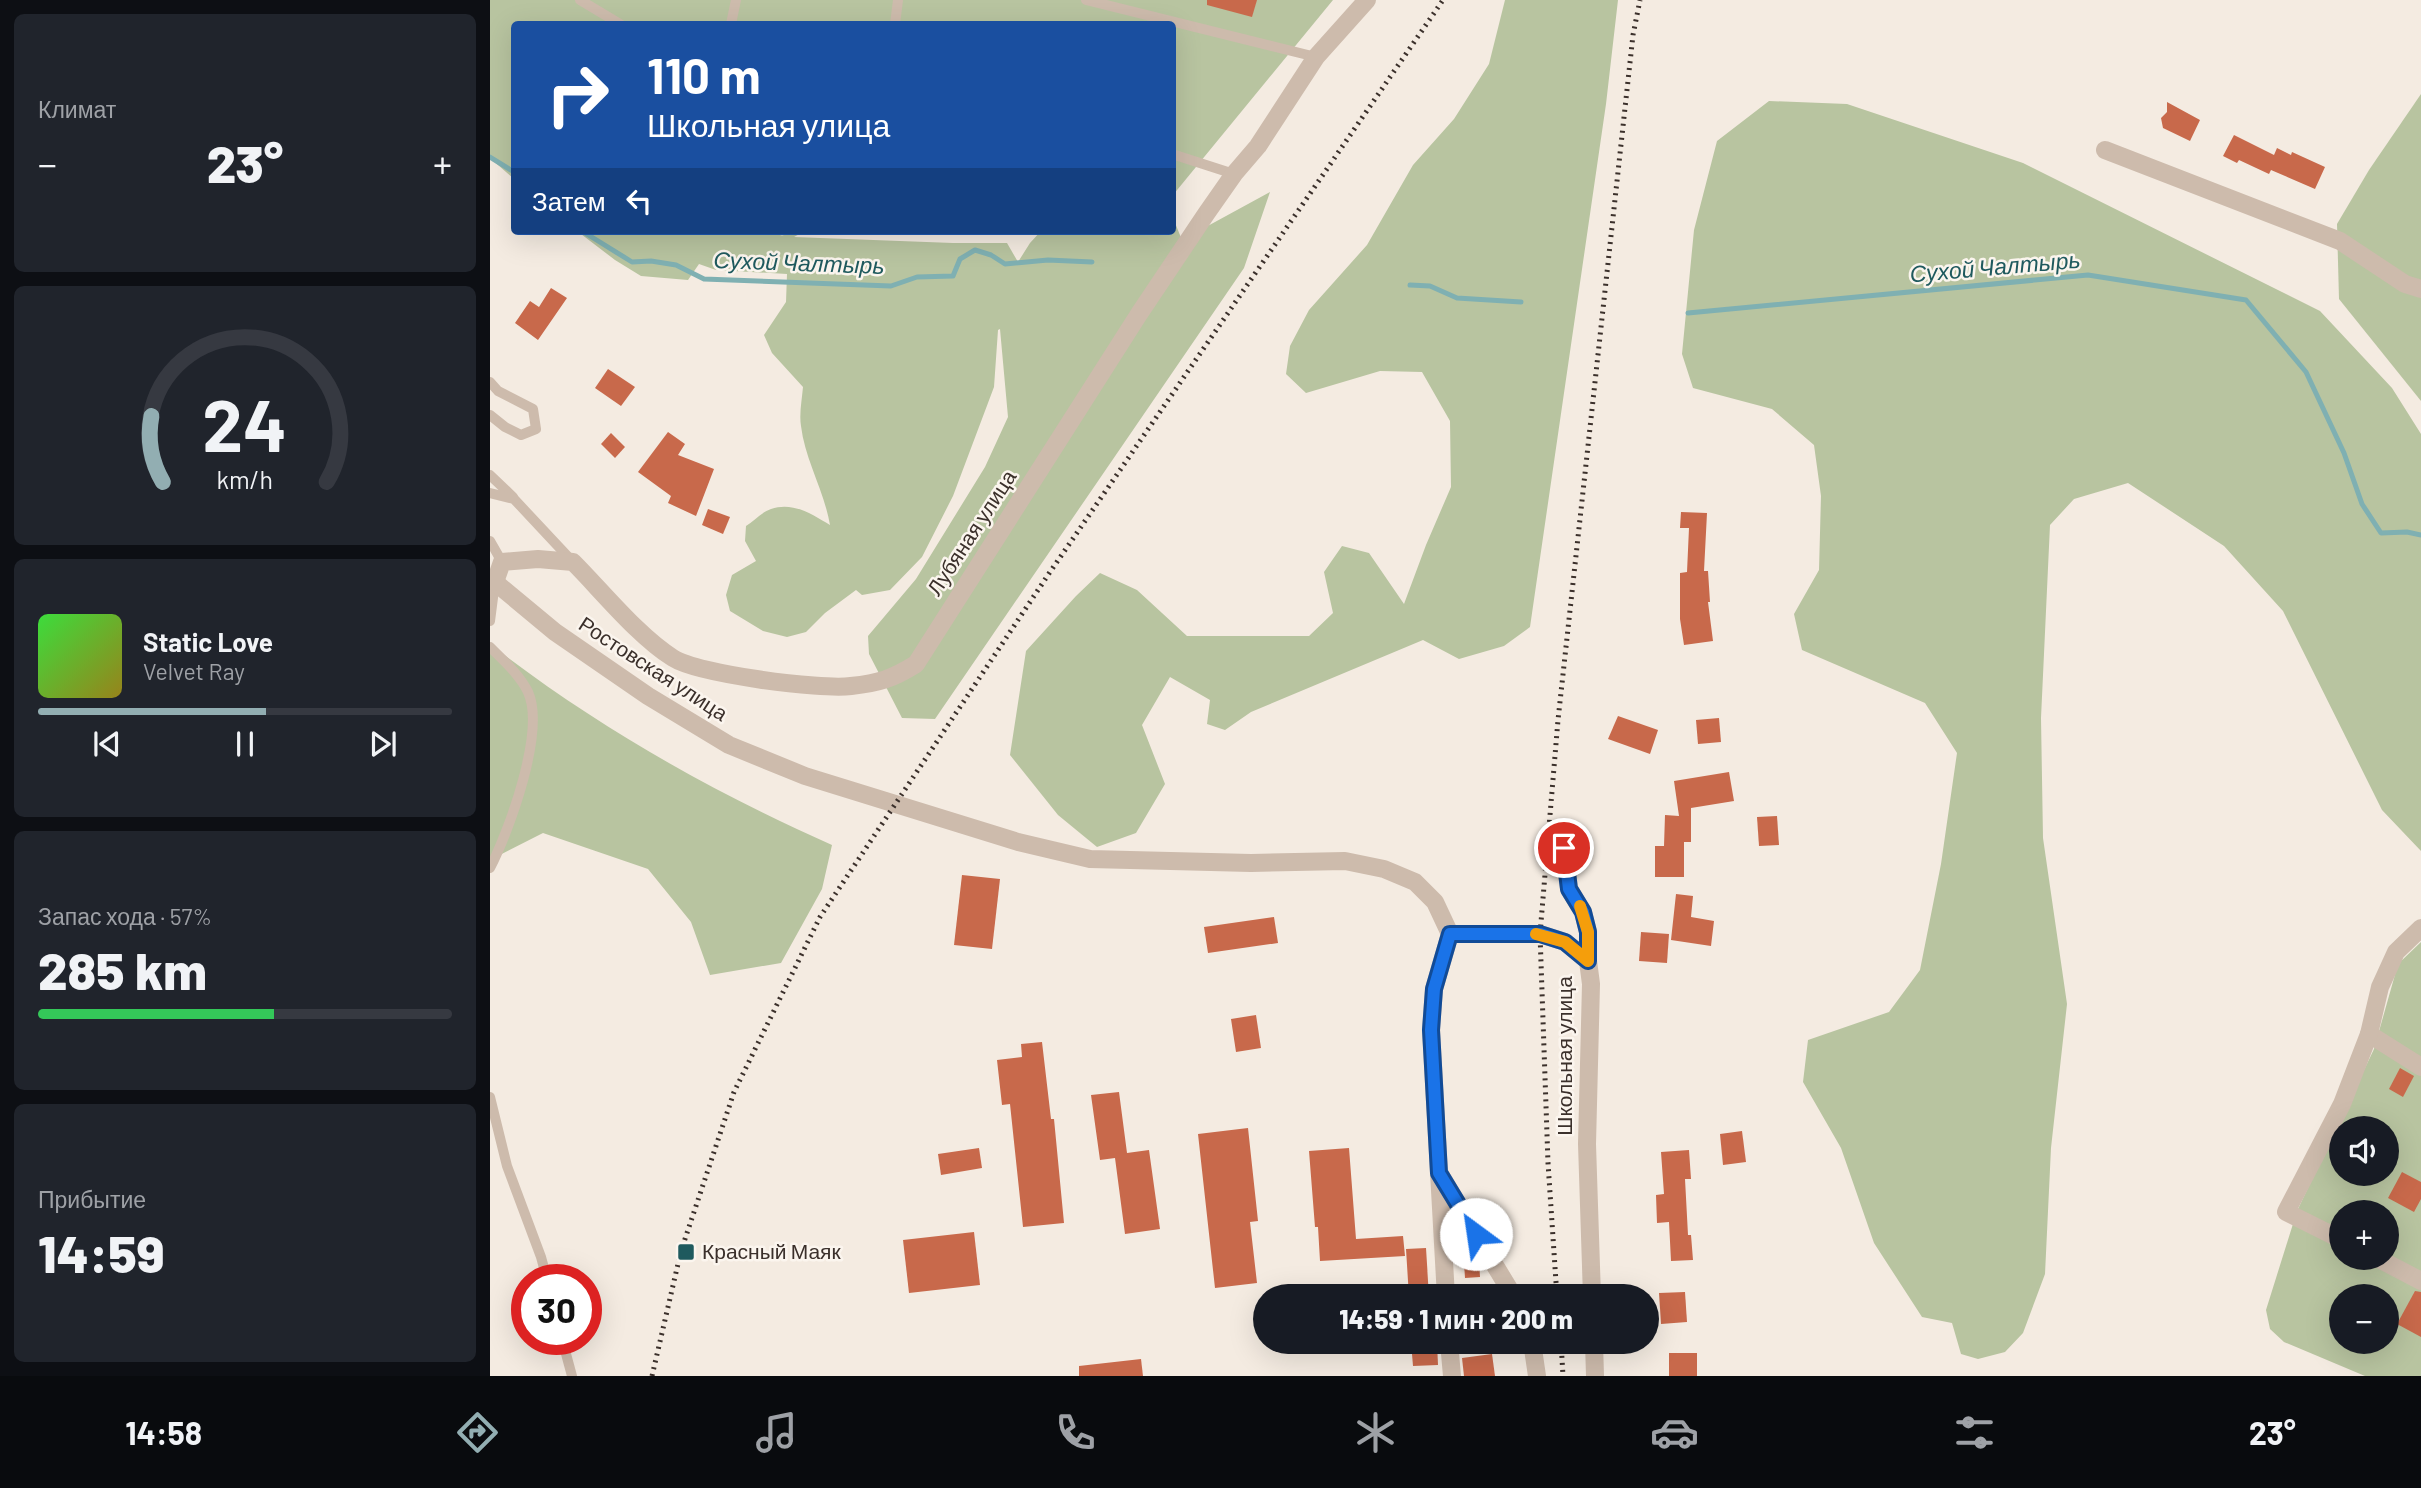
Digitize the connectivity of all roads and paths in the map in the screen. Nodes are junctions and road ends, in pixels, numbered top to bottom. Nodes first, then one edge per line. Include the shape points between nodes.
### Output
1 (580, 0) edge
2 (736, 0) edge
3 (898, 0) edge
4 (1086, 0) edge
5 (1367, 0) edge
6 (615, 21) edge
7 (732, 21) edge
8 (895, 21) edge
9 (1171, 21) edge
10 (1176, 22) edge
11 (1316, 57) junction
12 (2105, 150) dead end
13 (1176, 155) edge
14 (1234, 174) junction
15 (2421, 289) edge
16 (490, 382) edge
17 (490, 415) edge
18 (490, 475) edge
19 (490, 493) edge
20 (514, 499) junction
21 (490, 541) edge
22 (502, 562) junction
23 (572, 562) junction
24 (493, 580) edge
25 (490, 621) edge
26 (490, 647) edge
27 (1564, 848) dead end
28 (490, 868) edge
29 (2421, 928) edge
30 (1450, 934) junction
31 (1588, 961) junction
32 (2370, 1034) junction
33 (2421, 1067) edge
34 (490, 1097) edge
35 (1439, 1173) junction
36 (2329, 1234) edge
37 (542, 1264) edge
38 (2399, 1270) edge
39 (2421, 1281) edge
40 (1445, 1284) edge
41 (1506, 1284) edge
42 (1592, 1284) edge
43 (1450, 1354) edge
44 (1534, 1354) edge
45 (1594, 1354) edge
46 (566, 1355) edge
47 (572, 1376) edge
48 (1452, 1376) edge
49 (1538, 1376) edge
50 (1595, 1376) edge

1 - 6 lane
2 - 7 lane
3 - 8 lane
4 - 9 lane
5 - 11 street, Лубяная улица
10 - 11 lane
11 - 14 street, Лубяная улица via 1258,146
12 - 15 street via 2340,241 2405,284
13 - 14 lane
14 - 23 street, Лубяная улица via 916,664 892,679 848,687 704,670 674,659 646,637
16 - 17 lane via 533,409 536,429 521,435
18 - 20 lane
19 - 20 lane
20 - 23 lane
21 - 22 lane
22 - 23 street
22 - 24 street
24 - 25 lane
24 - 30 street, Ростовская улица via 555,632 648,696 729,745 805,776 1018,842 1090,859 1345,861 1384,869 1415,882 1435,902
26 - 28 lane via 528,691 533,708 531,747 515,806
27 - 31 street via 1569,889 1583,912 1588,932
29 - 32 street via 2396,952 2380,986
30 - 31 street, Школьная улица via 1540,934 1565,942
30 - 35 street via 1434,989 1431,1030
31 - 42 street, Школьная улица
32 - 33 street
32 - 36 street via 2342,1104 2286,1212
34 - 37 lane
35 - 40 street
35 - 41 street
38 - 39 street
43 - 48 street
44 - 49 street
45 - 50 street
46 - 47 lane

